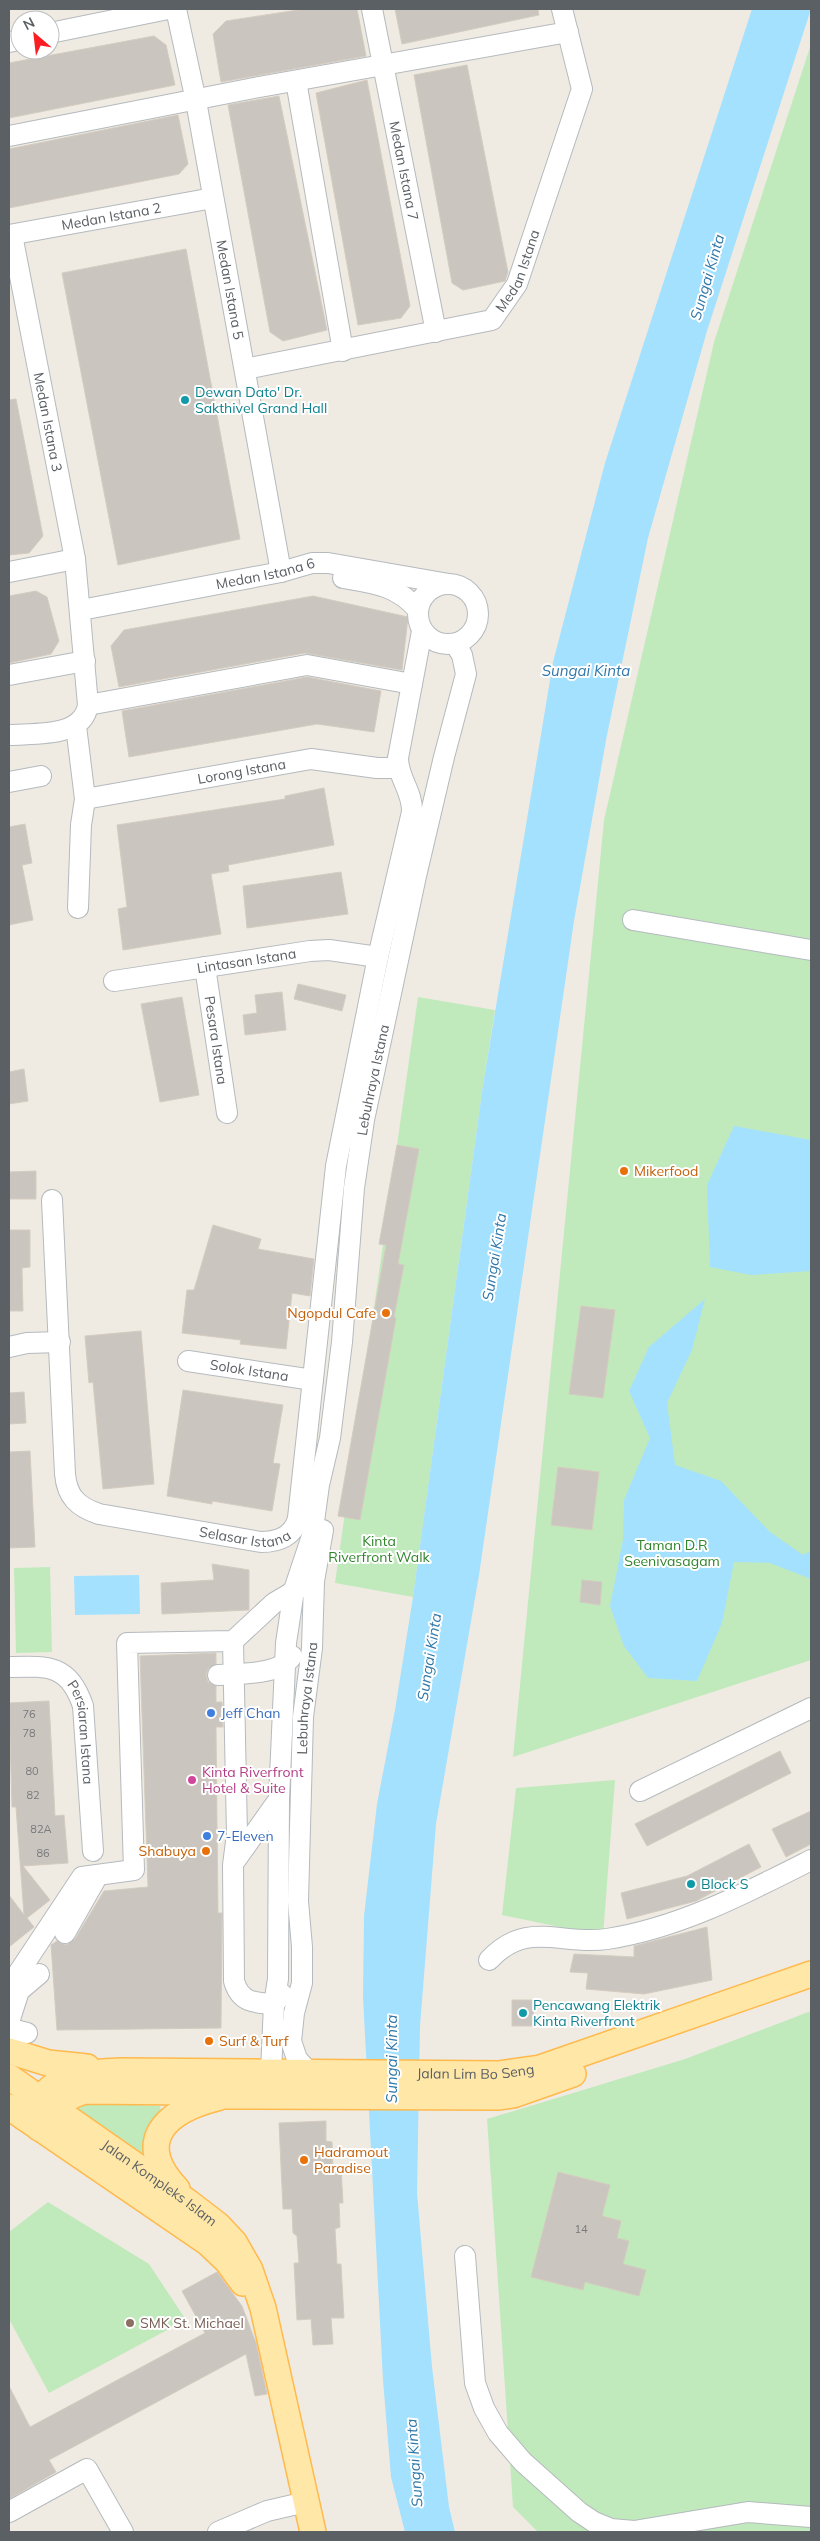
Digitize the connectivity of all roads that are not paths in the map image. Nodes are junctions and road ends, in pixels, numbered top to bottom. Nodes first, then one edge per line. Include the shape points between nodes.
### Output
1 (168, 9) edge
2 (176, 9) edge
3 (372, 9) edge
4 (562, 9) edge
5 (60, 31) edge
6 (568, 32) junction
7 (383, 66) junction
8 (296, 81) junction
9 (196, 101) junction
10 (9, 136) edge
11 (213, 198) junction
12 (10, 235) edge
13 (436, 332) junction
14 (343, 351) junction
15 (245, 370) junction
16 (75, 559) junction
17 (9, 572) edge
18 (281, 572) junction
19 (449, 584) junction
20 (81, 610) junction
21 (418, 610) junction
22 (477, 625) junction
23 (422, 631) junction
24 (455, 644) junction
25 (85, 661) junction
26 (9, 675) edge
27 (412, 684) junction
28 (88, 705) junction
29 (76, 726) junction
30 (453, 728) junction
31 (9, 735) edge
32 (398, 768) junction
33 (41, 776) dead end
34 (9, 782) edge
35 (85, 799) junction
36 (78, 908) dead end
37 (633, 920) dead end
38 (811, 950) edge
39 (378, 957) junction
40 (205, 967) junction
41 (114, 981) dead end
42 (227, 1114) dead end
43 (52, 1200) dead end
44 (60, 1342) junction
45 (9, 1348) edge
46 (188, 1361) dead end
47 (312, 1380) junction
48 (330, 1438) junction
49 (314, 1580) junction
50 (294, 1590) junction
51 (233, 1641) junction
52 (285, 1665) junction
53 (9, 1667) edge
54 (226, 1674) junction
55 (811, 1708) edge
56 (640, 1791) dead end
57 (279, 1799) junction
58 (93, 1851) dead end
59 (811, 1860) edge
60 (233, 1864) junction
61 (98, 1875) junction
62 (298, 1901) junction
63 (65, 1932) dead end
64 (490, 1960) dead end
65 (39, 1974) dead end
66 (811, 1974) edge
67 (9, 1987) edge
68 (811, 1991) edge
69 (274, 2004) junction
70 (9, 2023) edge
71 (27, 2033) dead end
72 (9, 2051) edge
73 (122, 2071) junction
74 (271, 2072) junction
75 (9, 2077) edge
76 (313, 2084) junction
77 (469, 2086) junction
78 (224, 2096) junction
79 (47, 2103) junction
80 (24, 2118) edge
81 (188, 2202) junction
82 (465, 2256) dead end
83 (267, 2324) junction
84 (306, 2502) junction
85 (9, 2512) edge
86 (811, 2516) edge
87 (123, 2532) edge
88 (218, 2532) edge
89 (313, 2532) edge

1 - 5 street
2 - 9 street, Medan Istana 5
3 - 7 street, Medan Istana 7
4 - 6 street, Medan Istana
6 - 7 street
6 - 13 street, Medan Istana via 582,88 517,284 492,320
7 - 8 street
7 - 13 street, Medan Istana 7
8 - 9 street
8 - 14 street
9 - 10 street
9 - 11 street, Medan Istana 5
11 - 12 street, Medan Istana 2
11 - 15 street, Medan Istana 5
12 - 16 street, Medan Istana 3
13 - 14 street, Medan Istana
14 - 15 street, Medan Istana
15 - 18 street, Medan Istana 5
16 - 17 street
16 - 20 street, Medan Istana 3
18 - 19 street, Medan Istana 6 via 312,563 328,563
18 - 20 street, Medan Istana 6
18 - 21 street via 329,576 389,588 402,594
19 - 21 street via 432,588 425,594
19 - 22 street via 467,590 473,597 479,615
20 - 25 street, Medan Istana 3
21 - 23 street
22 - 24 street via 464,641
22 - 30 street, Lebuhraya Istana via 477,669
23 - 24 street via 437,643
23 - 27 street
24 - 30 street, Lebuhraya Istana via 462,655 466,674
25 - 26 street
25 - 28 street, Medan Istana 3
27 - 28 street via 307,665
27 - 32 street
28 - 29 street via 83,721
29 - 31 street
29 - 35 street
30 - 48 street, Lebuhraya Istana via 416,876 364,1120 354,1188 342,1342
32 - 35 street, Lorong Istana via 311,759
32 - 39 street, Selasar Istana via 412,802 412,812
33 - 34 street
35 - 36 street
37 - 38 street
39 - 40 street, Lintasan Istana via 319,950
39 - 47 street, Selasar Istana via 336,1166
40 - 41 street, Lintasan Istana
40 - 42 street, Pesara Istana
43 - 44 street
44 - 45 street via 27,1343
44 - 47 street, Selasar Istana via 64,1474 69,1495 76,1503 99,1514 261,1542 281,1539 296,1526
46 - 47 street, Solok Istana
48 - 49 street, Lebuhraya Istana via 331,1482
48 - 50 street, Lebuhraya Istana via 312,1536
49 - 50 street
49 - 52 street via 298,1645
49 - 62 street, Lebuhraya Istana via 312,1648 302,1734
50 - 51 street via 274,1603
50 - 52 street, Lebuhraya Istana
51 - 54 street
51 - 61 street via 127,1643 134,1870
52 - 54 street via 273,1670
52 - 57 street, Lebuhraya Istana
53 - 58 street, Persiaran Istana via 53,1668 67,1676 77,1689 83,1706
54 - 60 street via 237,1834
55 - 56 street
57 - 60 street
57 - 69 street, Lebuhraya Istana via 279,1954
59 - 64 street via 717,1906 672,1923 604,1939 525,1937 499,1950
60 - 69 street via 234,1981 242,1998 251,2003
61 - 63 street
61 - 67 street via 82,1877
62 - 69 street via 291,1965 283,1992
62 - 76 street, Lebuhraya Istana via 302,1983 291,2041 297,2060
65 - 70 street via 19,1991
66 - 77 main road, Jalan Lim Bo Seng via 540,2068 498,2074
68 - 77 main road, Jalan Lim Bo Seng via 520,2093 499,2097
69 - 74 street, Lebuhraya Istana
70 - 71 street via 15,2030
72 - 73 main road via 48,2063
73 - 74 main road, Jalan Lim Bo Seng
73 - 79 main road via 83,2073 63,2078 48,2088
74 - 76 main road, Jalan Lim Bo Seng
75 - 79 main road, Jalan Kompleks Islam
76 - 77 main road, Jalan Lim Bo Seng
76 - 78 main road, Jalan Lim Bo Seng
78 - 79 main road, Jalan Lim Bo Seng via 188,2092 87,2091
78 - 81 main road via 181,2110 171,2117 156,2140 161,2168
79 - 80 main road
79 - 81 main road, Jalan Kompleks Islam
80 - 83 main road, Jalan Kompleks Islam via 208,2243 227,2261
81 - 83 main road, Jalan Kompleks Islam via 234,2242 250,2270
82 - 86 street via 476,2383 484,2408 498,2433 523,2462 579,2512 611,2529 634,2531 748,2512
83 - 84 main road, Jalan Kompleks Islam
84 - 88 street via 267,2510
84 - 89 main road, Jalan Kompleks Islam
85 - 87 street via 87,2469

